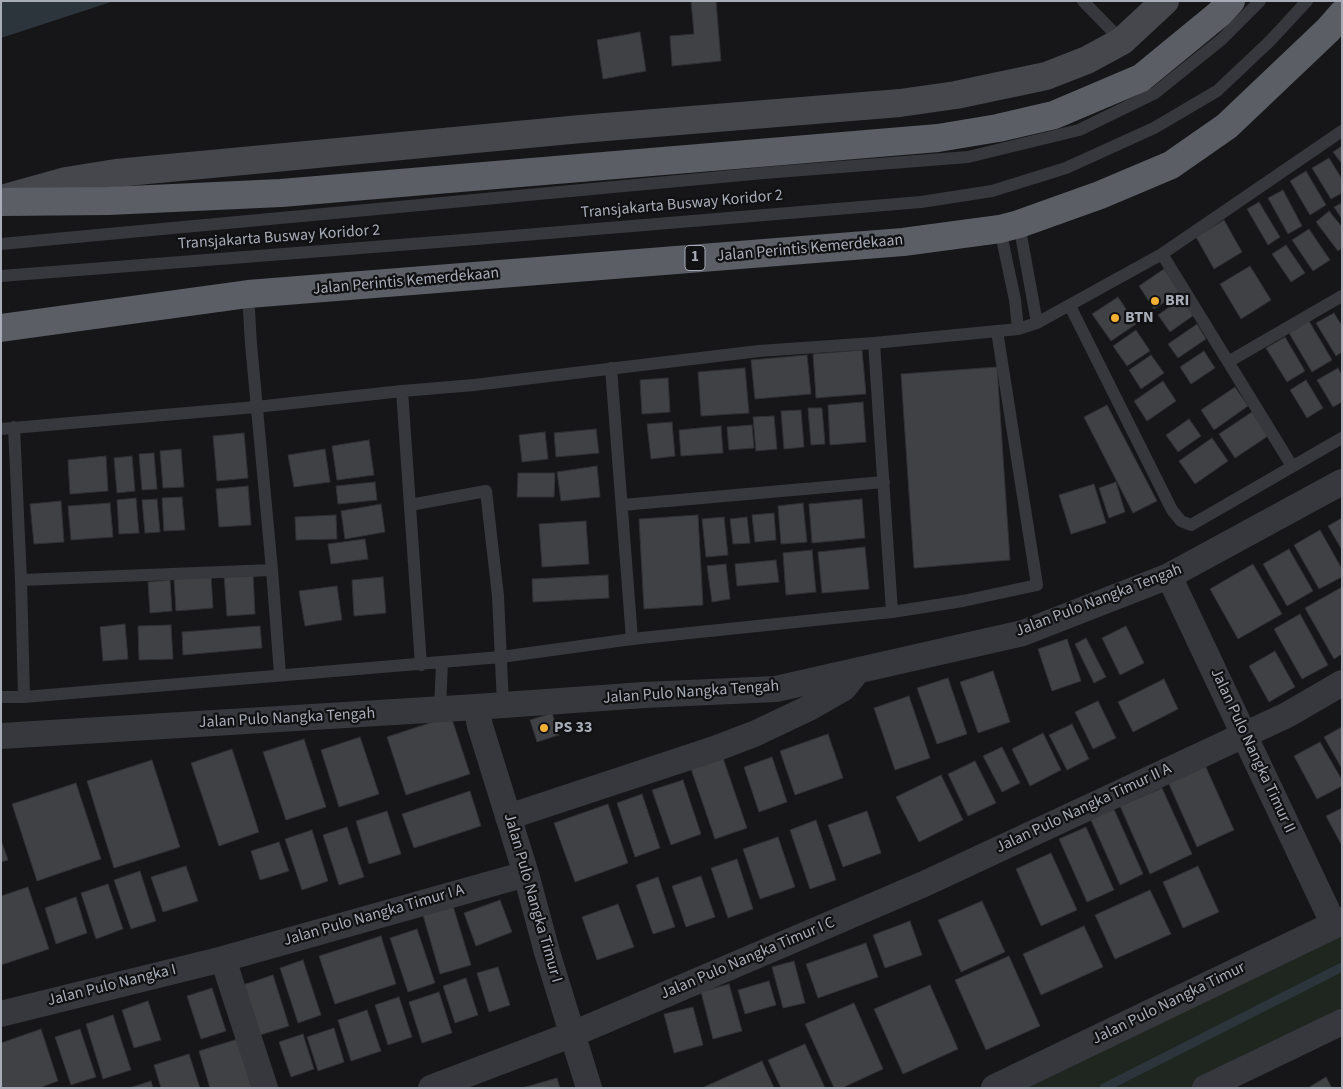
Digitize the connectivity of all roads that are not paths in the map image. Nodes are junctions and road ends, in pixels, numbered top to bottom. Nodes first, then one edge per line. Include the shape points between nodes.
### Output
1 (1083, 1) edge
2 (1164, 1) edge
3 (1231, 1) edge
4 (1260, 1) edge
5 (1307, 1) edge
6 (1337, 25) edge
7 (1122, 40) junction
8 (1342, 131) edge
9 (1, 201) edge
10 (1010, 226) junction
11 (1, 244) edge
12 (1162, 254) junction
13 (1, 276) edge
14 (248, 294) junction
15 (1342, 296) edge
16 (1070, 306) junction
17 (1037, 323) junction
18 (1, 328) edge
19 (1018, 329) junction
20 (997, 331) junction
21 (874, 343) junction
22 (1228, 362) junction
23 (611, 368) junction
24 (402, 391) junction
25 (256, 407) junction
26 (7, 428) edge
27 (1342, 438) edge
28 (1292, 466) junction
29 (884, 482) junction
30 (1342, 482) edge
31 (410, 505) junction
32 (622, 505) junction
33 (272, 570) junction
34 (1169, 576) junction
35 (21, 580) junction
36 (892, 612) junction
37 (632, 639) junction
38 (501, 657) junction
39 (442, 663) junction
40 (421, 664) junction
41 (858, 670) junction
42 (280, 674) junction
43 (1342, 683) edge
44 (1, 696) edge
45 (24, 696) junction
46 (503, 705) junction
47 (476, 707) junction
48 (440, 710) junction
49 (1243, 734) junction
50 (1, 736) edge
51 (508, 817) junction
52 (526, 874) junction
53 (924, 884) joint
54 (1338, 923) edge
55 (223, 959) junction
56 (1, 1014) edge
57 (1342, 1022) edge
58 (572, 1034) junction
59 (265, 1088) edge
60 (431, 1088) edge
61 (589, 1088) edge
62 (995, 1088) edge
63 (1206, 1088) edge

1 - 7 lane
2 - 7 main road
3 - 9 highway via 1141,78 1054,115 938,138 281,194 108,201
4 - 11 lane, Transjakarta Busway Koridor 2 via 1222,39 1155,93 1079,130 968,157
5 - 13 lane, Transjakarta Busway Koridor 2 via 1270,41 1210,96 1154,128 1066,168 992,191 911,202
6 - 10 highway, Jalan Perintis Kemerdekaan / 1 via 1227,126 1171,165 1100,195
7 - 9 main road via 1086,60 1046,76 956,95 900,103 116,173 66,181
8 - 12 lane
10 - 14 highway, Jalan Perintis Kemerdekaan / 1 via 893,243
10 - 17 lane
10 - 19 lane
12 - 16 lane
12 - 22 lane
14 - 18 highway, Jalan Perintis Kemerdekaan / 1
14 - 25 lane
15 - 22 lane
16 - 17 lane
16 - 28 lane via 1172,510 1181,522 1190,525
17 - 19 lane
19 - 20 lane
20 - 21 lane
20 - 36 lane via 1037,586
21 - 23 lane
21 - 29 lane
22 - 28 lane
23 - 24 lane
23 - 32 lane
24 - 25 lane
24 - 31 lane
25 - 26 lane
25 - 33 lane
26 - 35 lane
27 - 28 lane
29 - 32 lane
29 - 36 lane
30 - 34 street, Jalan Pulo Nangka Tengah
31 - 38 lane via 486,491 498,596
31 - 40 lane
32 - 37 lane
33 - 35 lane
33 - 42 lane
34 - 41 street, Jalan Pulo Nangka Tengah via 1023,633
34 - 49 street, Jalan Pulo Nangka Timur II
35 - 45 lane
36 - 37 lane
37 - 38 lane
38 - 39 lane
38 - 46 lane
39 - 40 lane
39 - 48 lane
40 - 42 lane
41 - 46 street, Jalan Pulo Nangka Tengah via 776,689
41 - 51 street via 844,688 754,734
42 - 45 lane
43 - 49 street, Jalan Pulo Nangka Timur II A
44 - 45 lane
46 - 47 street, Jalan Pulo Nangka Tengah
47 - 48 street, Jalan Pulo Nangka Tengah
47 - 51 street, Jalan Pulo Nangka Timur I
48 - 50 street, Jalan Pulo Nangka Tengah
49 - 53 street, Jalan Pulo Nangka Timur II A
49 - 54 street, Jalan Pulo Nangka Timur II
51 - 52 street, Jalan Pulo Nangka Timur I
52 - 55 street, Jalan Pulo Nangka Timur I A
52 - 58 street, Jalan Pulo Nangka Timur I
53 - 58 street, Jalan Pulo Nangka Timur I C
54 - 62 street, Jalan Pulo Nangka Timur
55 - 56 street, Jalan Pulo Nangka I
55 - 59 street
57 - 63 street
58 - 60 street, Jalan Pulo Nangka Timur I C
58 - 61 street, Jalan Pulo Nangka Timur I

